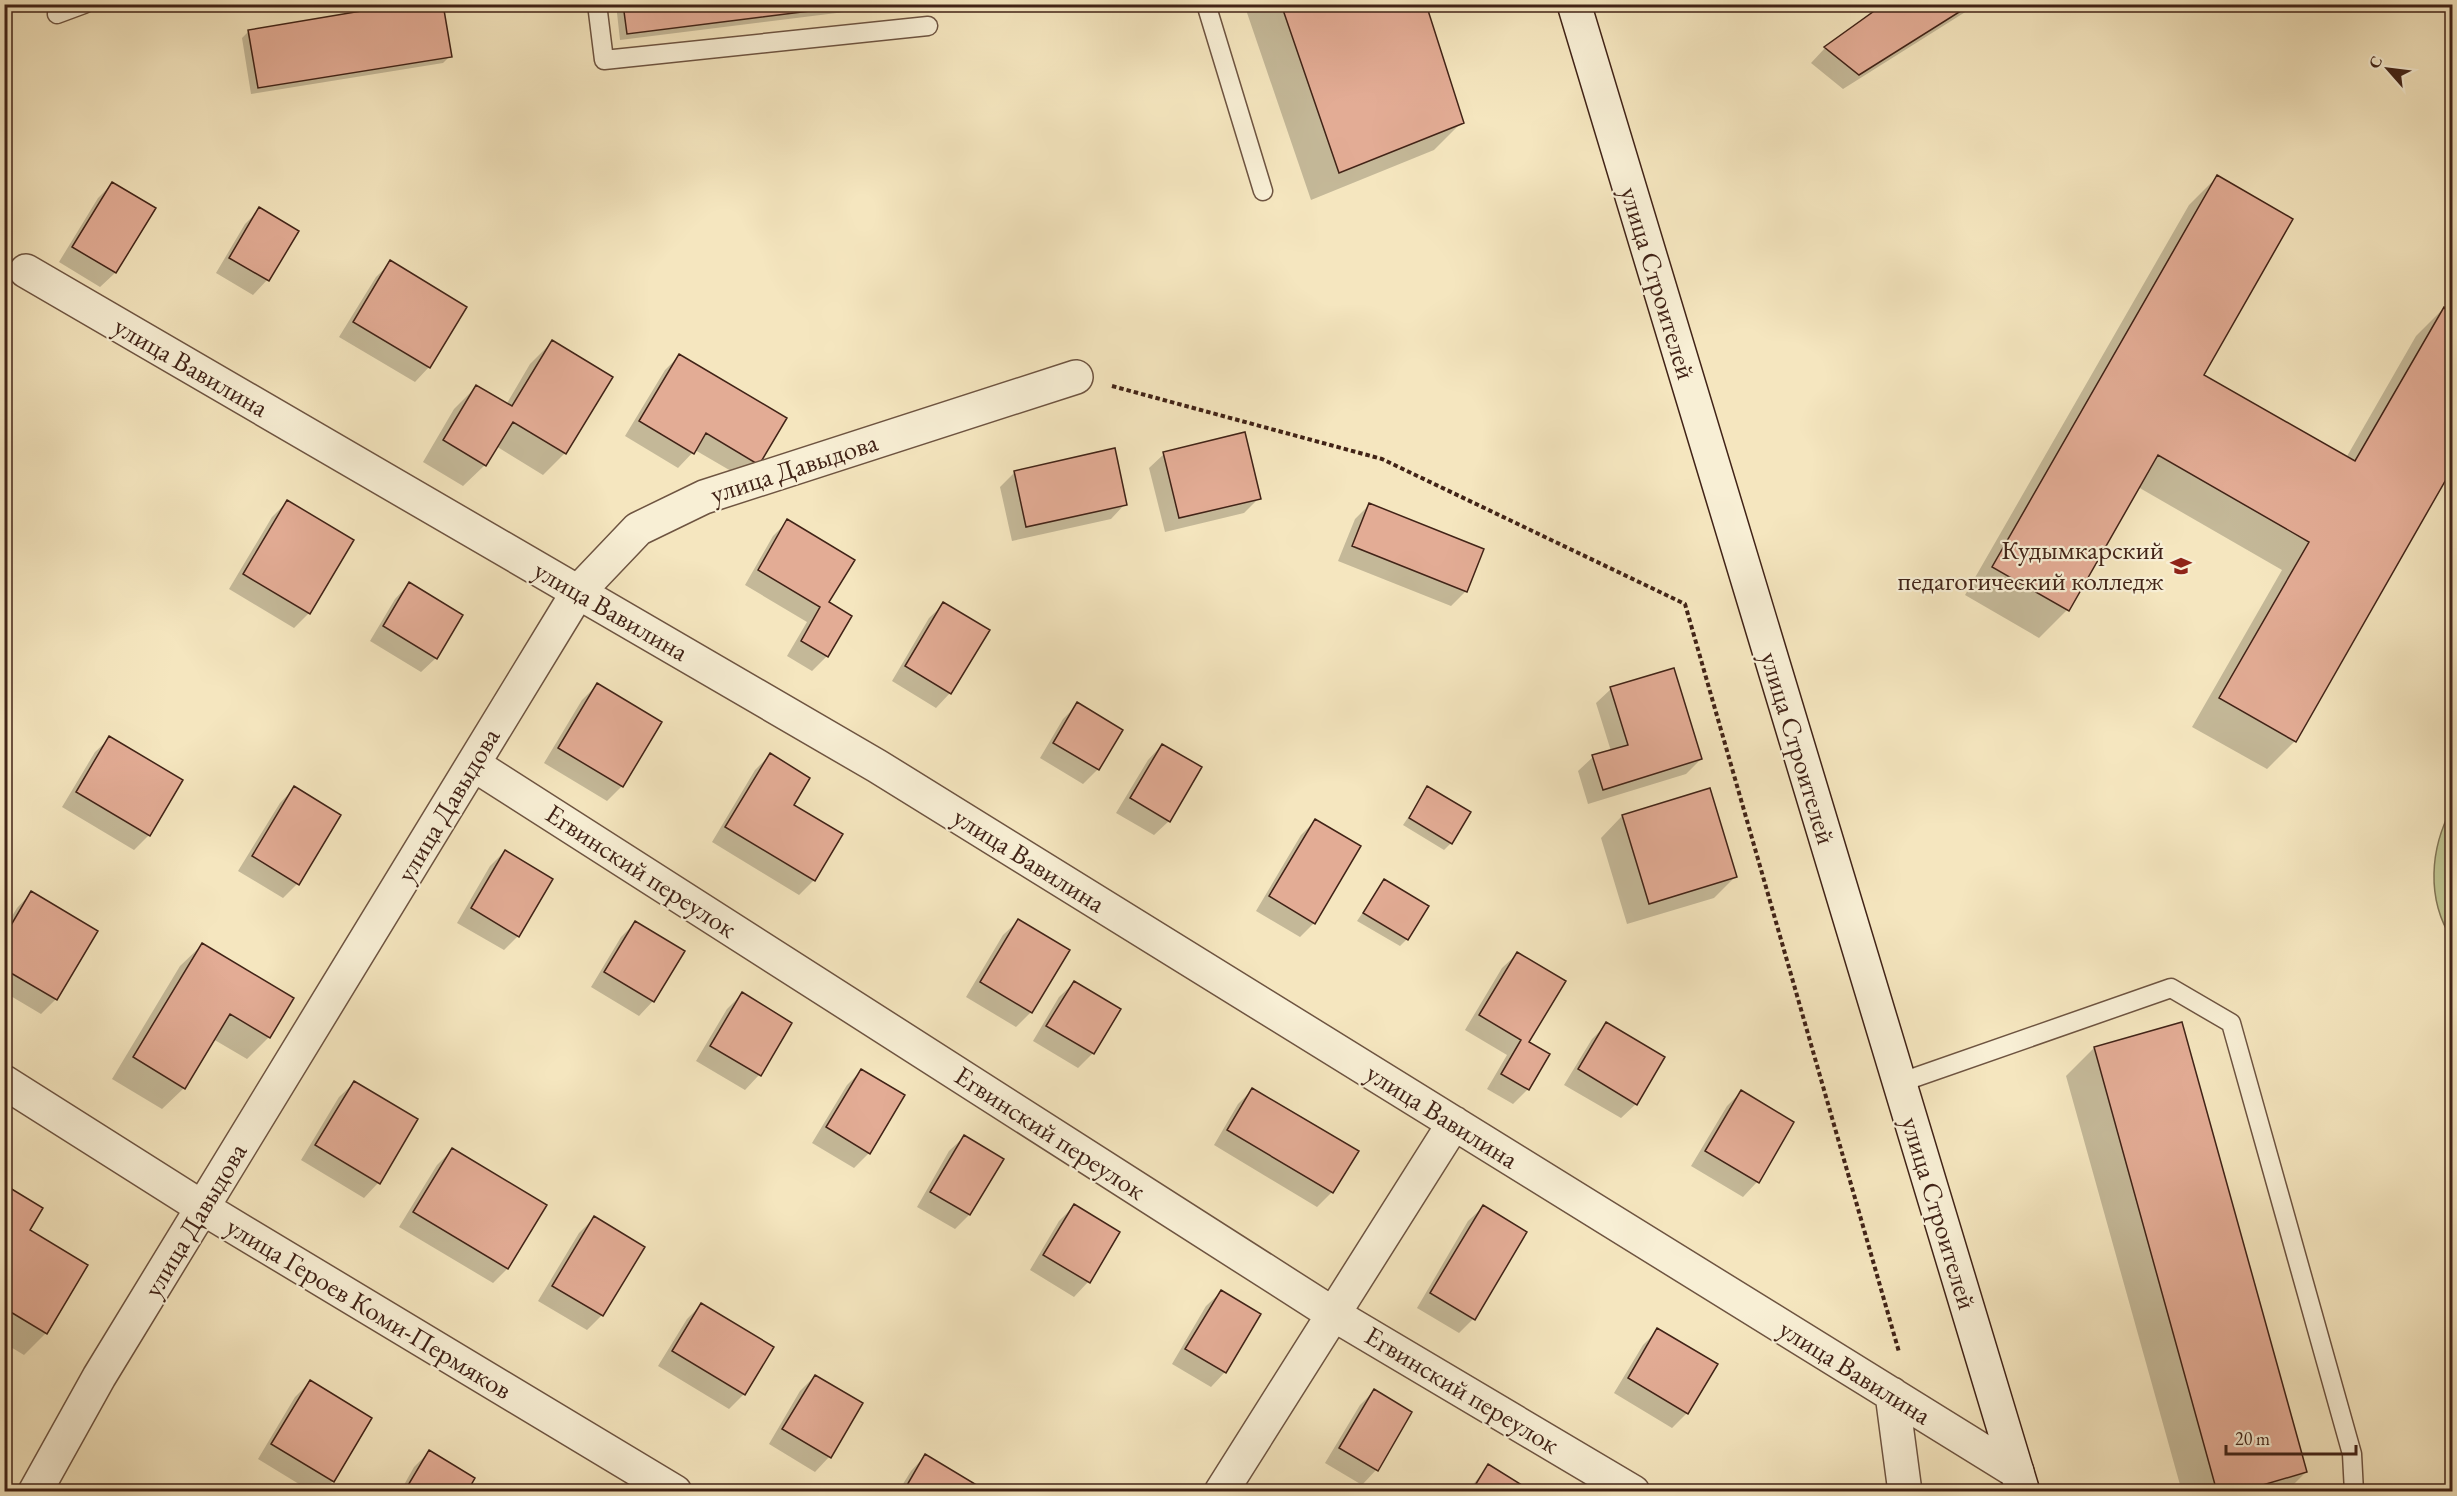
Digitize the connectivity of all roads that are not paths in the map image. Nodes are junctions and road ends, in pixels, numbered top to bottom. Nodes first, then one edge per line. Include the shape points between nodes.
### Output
1 (84, 4) edge
2 (597, 4) edge
3 (1206, 4) edge
4 (1574, 4) edge
5 (57, 14) dead end
6 (928, 26) dead end
7 (1263, 191) dead end
8 (26, 271) dead end
9 (1076, 377) road end
10 (578, 592) junction
11 (473, 764) junction
12 (4, 1082) edge
13 (1899, 1083) junction
14 (1454, 1123) junction
15 (203, 1208) junction
16 (1333, 1314) junction
17 (1904, 1402) junction
18 (2020, 1482) edge
19 (35, 1491) edge
20 (675, 1491) edge
21 (1221, 1491) edge
22 (1633, 1491) edge
23 (1905, 1491) edge
24 (2354, 1491) edge

1 - 5 lane
2 - 6 lane via 604,60
3 - 7 lane
4 - 13 street, улица Строителей
8 - 10 street, улица Вавилина
9 - 10 street, улица Давыдова via 704,497 638,529
10 - 11 street, улица Давыдова
10 - 14 street, улица Вавилина via 877,766
11 - 15 street, улица Давыдова
11 - 16 street, Егвинский переулок
12 - 15 street, улица Героев Коми-Пермяков
13 - 18 street, улица Строителей
13 - 24 lane via 2171,988 2230,1023 2352,1454
14 - 16 street
14 - 17 street, улица Вавилина
15 - 19 street, улица Давыдова via 99,1377
15 - 20 street, улица Героев Коми-Пермяков
16 - 21 street
16 - 22 street, Егвинский переулок
17 - 18 street, улица Вавилина
17 - 23 street

